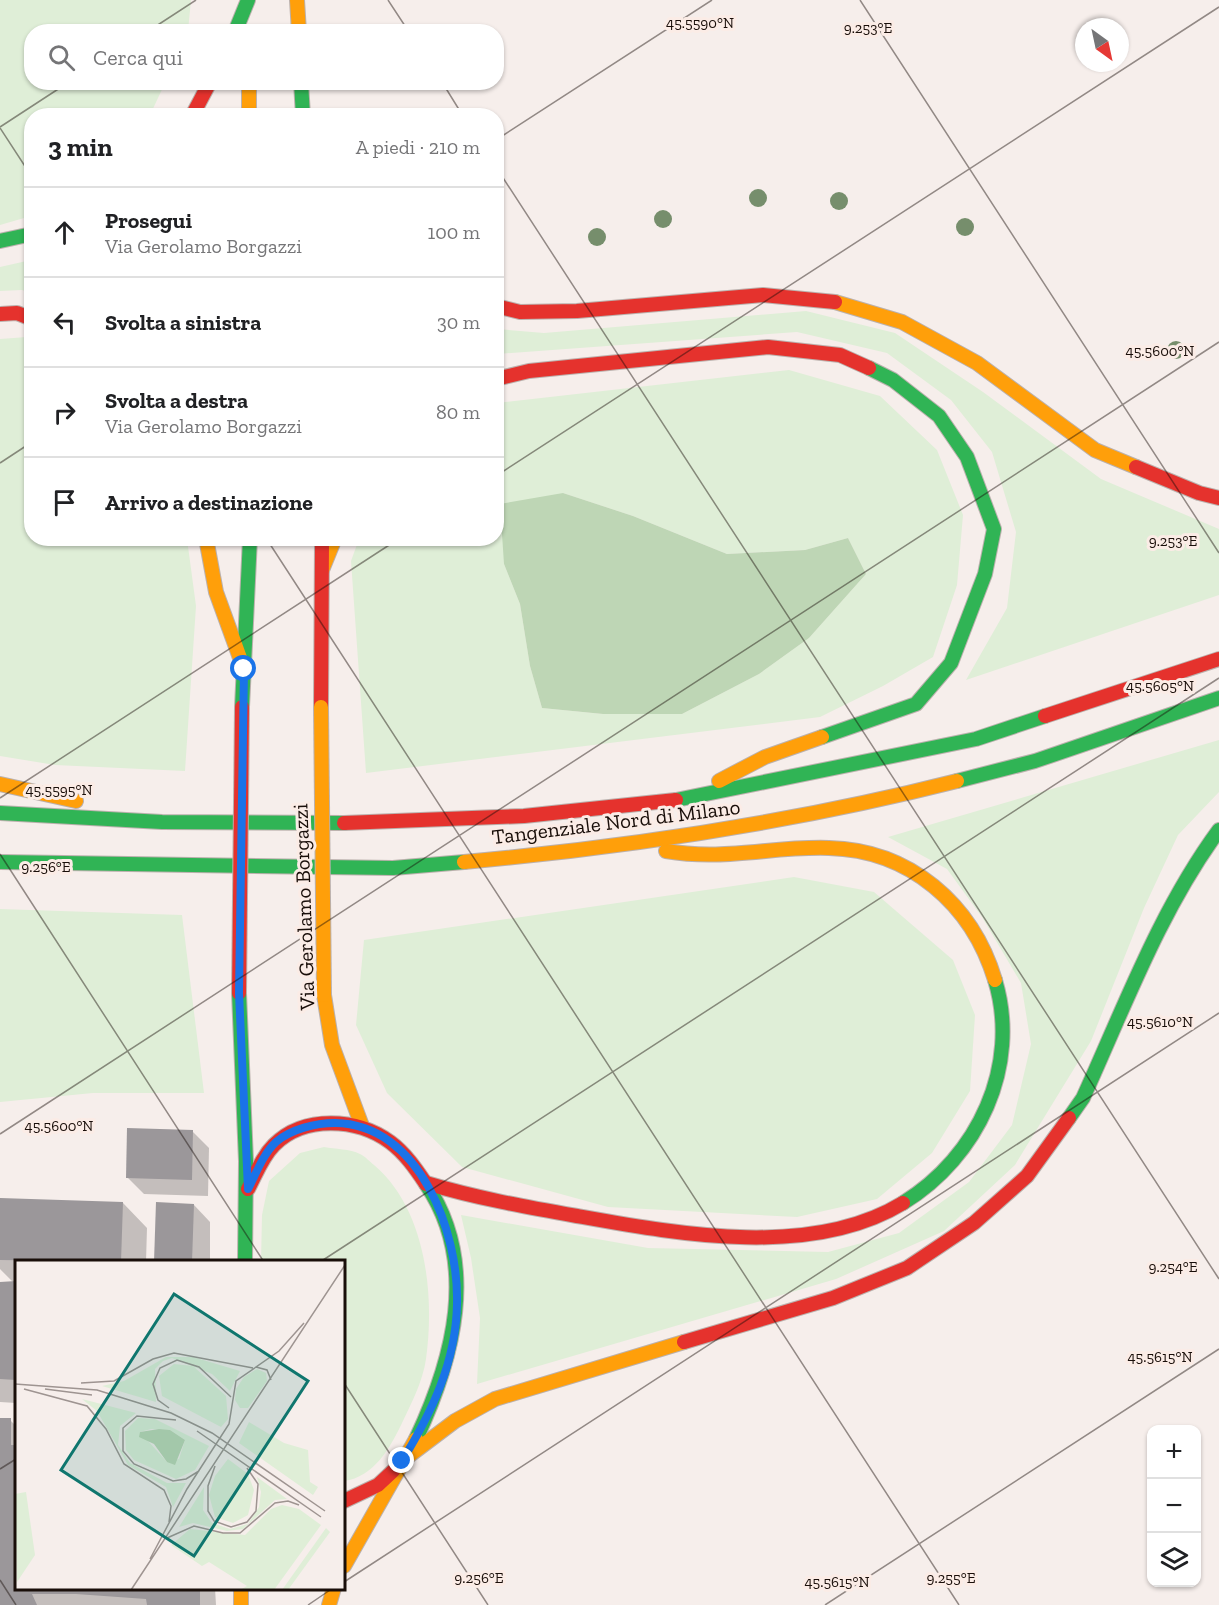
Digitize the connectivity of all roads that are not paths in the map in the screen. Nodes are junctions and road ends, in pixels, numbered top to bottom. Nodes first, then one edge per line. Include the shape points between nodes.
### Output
1 (248, 0) edge
2 (297, 0) edge
3 (238, 24) edge
4 (249, 24) edge
5 (298, 24) edge
6 (206, 90) edge
7 (249, 90) edge
8 (301, 90) edge
9 (196, 108) edge
10 (249, 108) edge
11 (303, 108) edge
12 (24, 236) edge
13 (0, 241) edge
14 (504, 308) edge
15 (0, 314) edge
16 (24, 316) edge
17 (504, 377) edge
18 (1219, 498) edge
19 (207, 546) edge
20 (250, 546) edge
21 (322, 546) edge
22 (332, 546) edge
23 (322, 570) junction
24 (1219, 659) edge
25 (244, 669) junction
26 (1219, 698) edge
27 (0, 784) edge
28 (686, 799) junction
29 (0, 813) edge
30 (162, 822) junction
31 (1219, 830) edge
32 (635, 843) junction
33 (0, 862) edge
34 (362, 1126) junction
35 (426, 1183) junction
36 (248, 1189) junction
37 (245, 1260) edge
38 (402, 1461) junction
39 (345, 1501) edge
40 (345, 1564) edge
41 (333, 1590) edge
42 (329, 1605) edge

1 - 3 main road
1 - 4 main road
2 - 5 main road
6 - 9 main road
7 - 10 main road
8 - 11 main road
12 - 13 main road
14 - 18 main road via 520,312 577,312 763,295 831,301 902,322 977,363 1095,450
15 - 16 main road
17 - 28 main road via 529,370 768,347 840,355 893,380 939,416 966,457 994,529 985,574 951,663 916,704 765,757
19 - 25 main road via 216,592
20 - 25 main road
21 - 23 main road, Via Gerolamo Borgazzi
22 - 23 main road
23 - 34 main road, Via Gerolamo Borgazzi, bridge via 324,995 332,1045
24 - 28 main road, Tangenziale Nord di Milano via 976,739
25 - 36 main road, bridge via 239,993
26 - 32 main road, Tangenziale Nord di Milano via 1035,761 890,798 742,828
27 - 30 main road
28 - 30 main road, Tangenziale Nord di Milano via 524,816 361,823
29 - 30 main road, Tangenziale Nord di Milano
31 - 38 main road via 1196,861 1158,933 1083,1098 1027,1176 974,1223 907,1268 833,1298 495,1399 455,1421
32 - 33 main road, Tangenziale Nord di Milano via 393,868
32 - 35 main road via 686,856 746,855 828,846 883,856 922,876 954,904 980,938 999,982 1004,1024 1001,1071 983,1121 955,1160 926,1189 882,1216 827,1231 752,1237 642,1228 469,1197
34 - 35 main road via 399,1149
34 - 36 main road via 321,1123 276,1142
35 - 38 main road via 450,1236 457,1305 453,1348 441,1388
36 - 37 main road
38 - 39 main road via 378,1485
38 - 40 main road
41 - 42 main road

